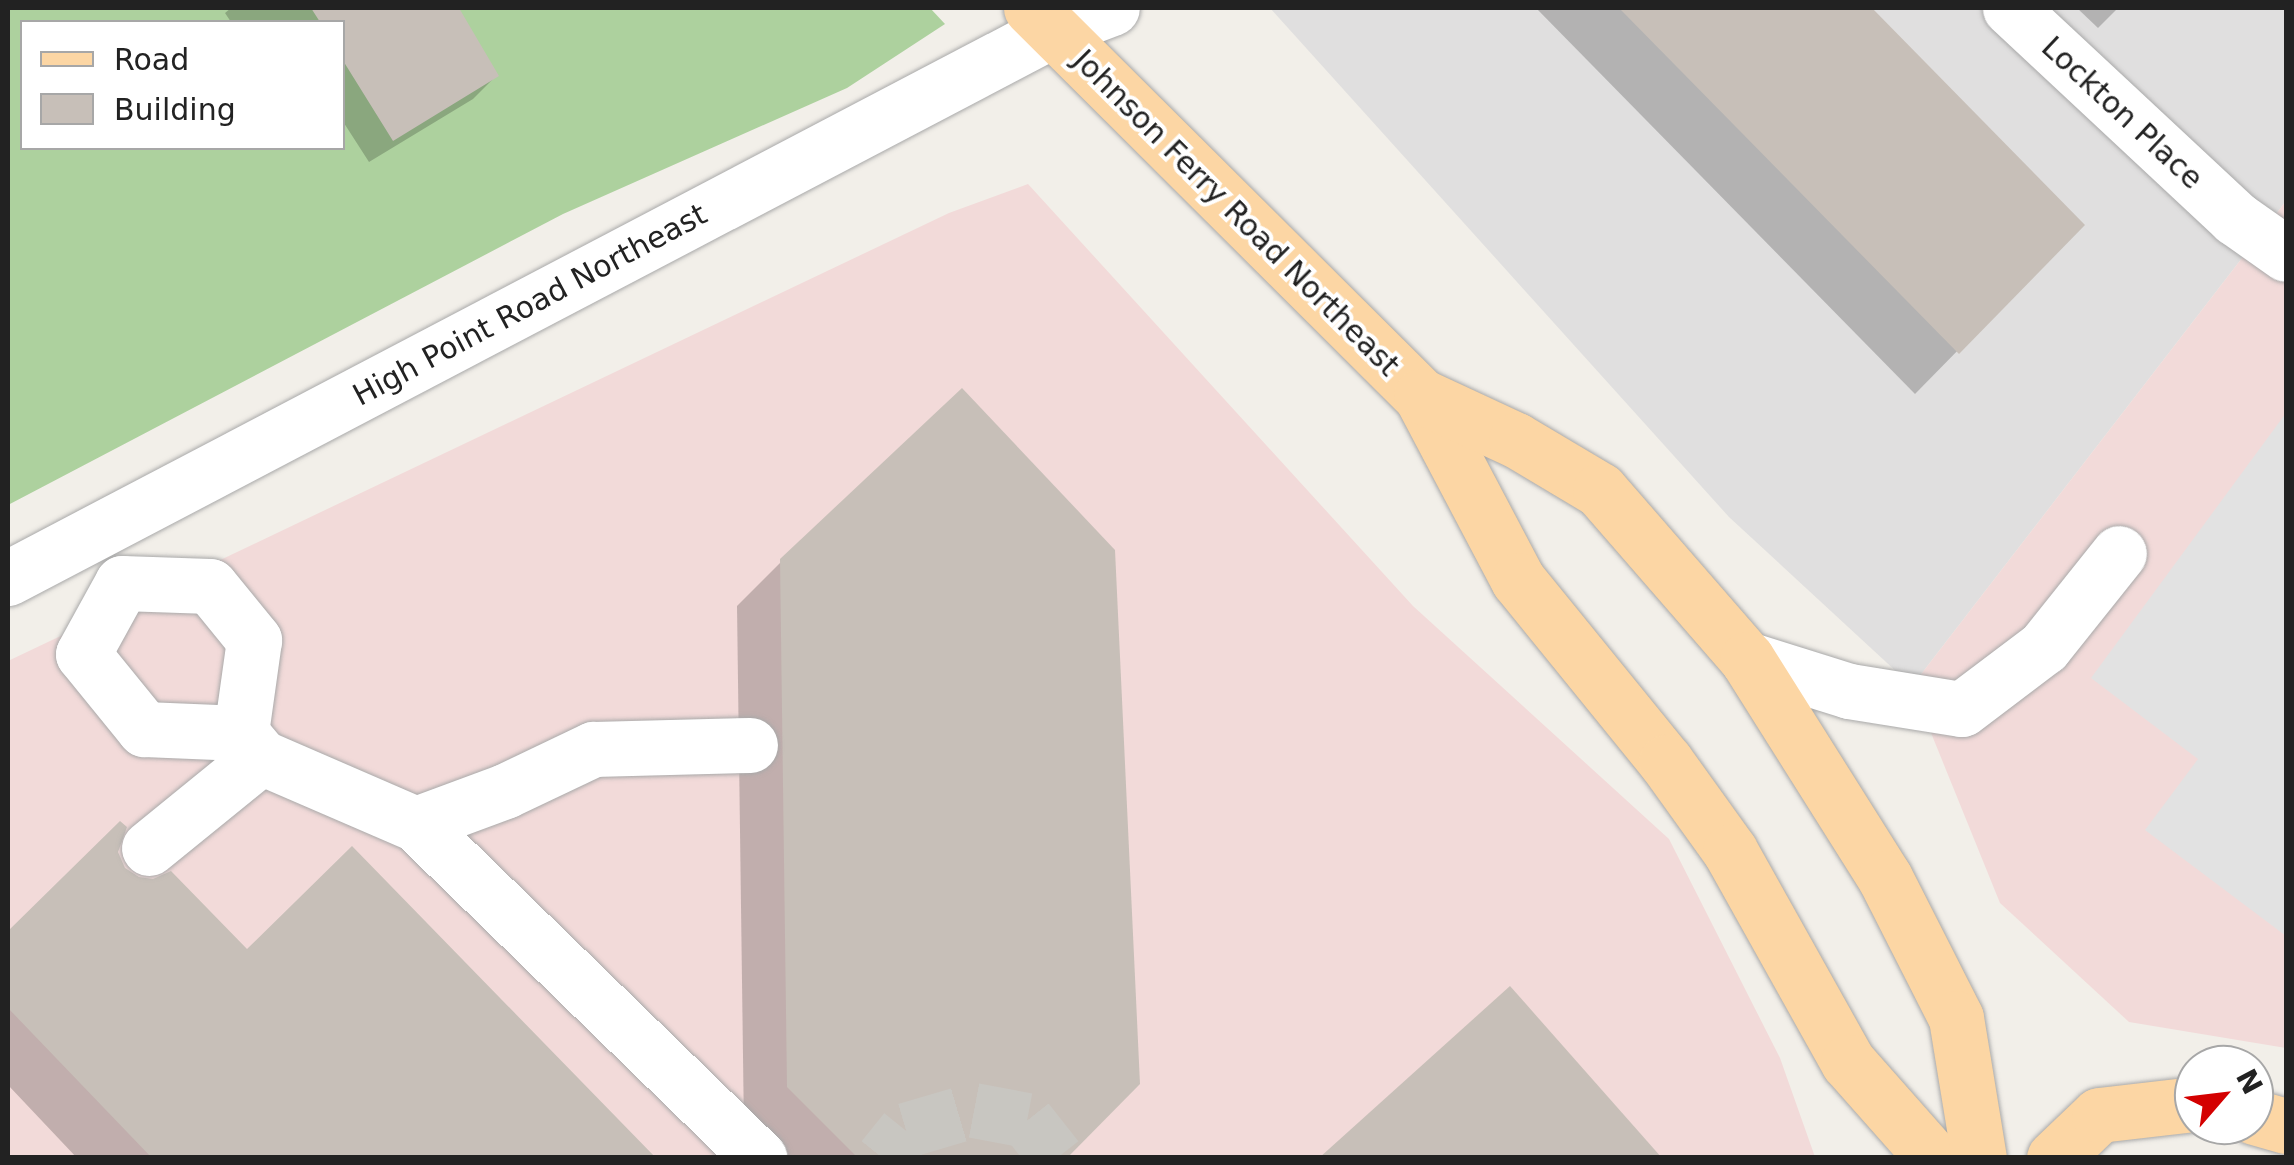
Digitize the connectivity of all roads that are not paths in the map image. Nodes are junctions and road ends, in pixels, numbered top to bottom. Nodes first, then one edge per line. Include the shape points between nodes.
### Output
1 (1112, 8) edge
2 (2010, 8) edge
3 (1050, 15) edge
4 (2286, 254) edge
5 (1421, 396) junction
6 (95, 534) junction
7 (2119, 553) dead end
8 (8, 578) edge
9 (122, 583) junction
10 (1747, 659) junction
11 (251, 745) junction
12 (750, 745) dead end
13 (416, 824) junction
14 (149, 848) dead end
15 (2174, 1106) edge
16 (760, 1158) edge
17 (1933, 1158) edge
18 (1979, 1158) edge
19 (2054, 1158) edge

1 - 3 street, High Point Road Northeast
2 - 4 street, Lockton Place via 2234,218
3 - 5 main road, Johnson Ferry Road Northeast
3 - 6 street, High Point Road Northeast
5 - 10 main road, Johnson Ferry Road Northeast via 1516,440 1600,490
5 - 17 main road, Johnson Ferry Road Northeast via 1518,580 1730,851 1848,1062
6 - 8 street, High Point Road Northeast
6 - 9 street
7 - 10 street via 2044,647 1962,709 1849,691
9 - 11 street via 210,586 254,640
9 - 11 street via 83,654 144,729
10 - 18 main road, Johnson Ferry Road Northeast via 1886,878 1956,1018
11 - 13 street
11 - 14 street
12 - 13 street via 594,749
13 - 16 street
15 - 19 main road via 2100,1114

